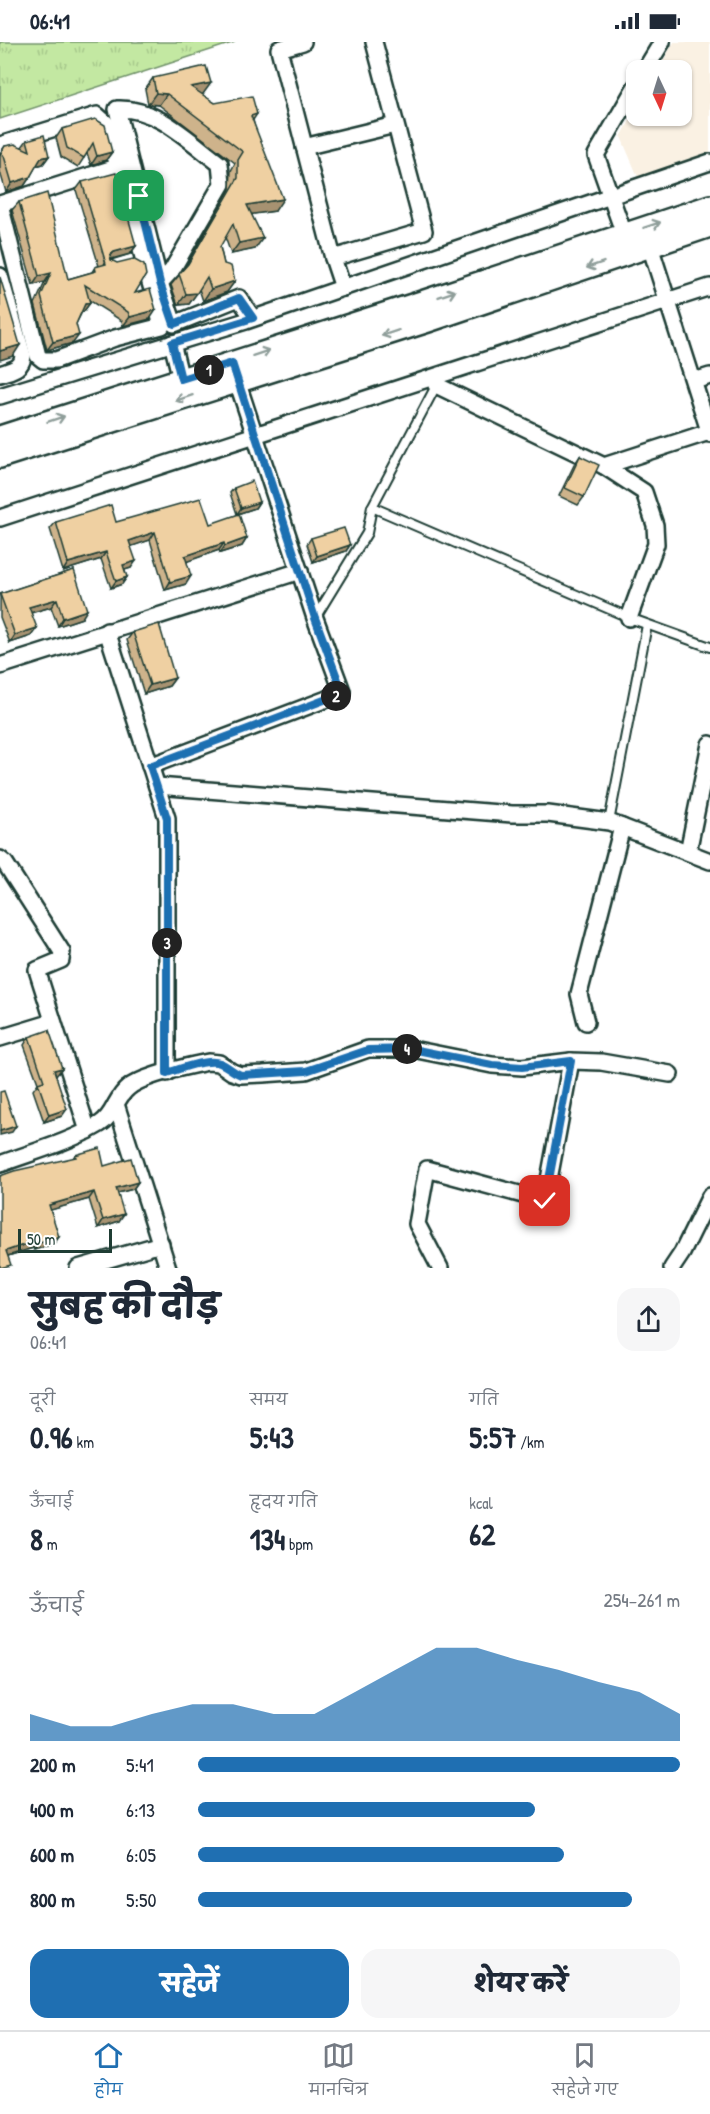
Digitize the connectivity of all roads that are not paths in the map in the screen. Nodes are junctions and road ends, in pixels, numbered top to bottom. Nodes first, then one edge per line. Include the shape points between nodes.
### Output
1 (303, 42) edge
2 (374, 42) edge
3 (662, 42) edge
4 (651, 60) edge
5 (626, 103) edge
6 (396, 125) junction
7 (0, 145) edge
8 (304, 147) junction
9 (710, 162) edge
10 (117, 167) junction
11 (612, 196) junction
12 (0, 204) edge
13 (710, 206) edge
14 (710, 225) edge
15 (624, 234) junction
16 (650, 246) junction
17 (333, 258) junction
18 (0, 276) edge
19 (160, 283) junction
20 (710, 287) edge
21 (343, 288) junction
22 (668, 301) junction
23 (253, 318) junction
24 (115, 338) junction
25 (172, 343) junction
26 (88, 349) junction
27 (123, 358) junction
28 (94, 367) junction
29 (235, 372) junction
30 (0, 374) edge
31 (710, 376) edge
32 (181, 379) junction
33 (439, 380) junction
34 (694, 381) junction
35 (0, 396) edge
36 (710, 433) edge
37 (255, 435) junction
38 (0, 437) edge
39 (0, 457) edge
40 (604, 466) junction
41 (372, 507) junction
42 (0, 518) edge
43 (300, 571) junction
44 (315, 618) junction
45 (629, 618) junction
46 (647, 624) junction
47 (107, 631) junction
48 (710, 647) edge
49 (0, 666) edge
50 (710, 744) edge
51 (150, 766) junction
52 (157, 786) junction
53 (615, 825) junction
54 (688, 852) junction
55 (0, 859) edge
56 (710, 861) edge
57 (53, 1022) junction
58 (586, 1023) dead end
59 (0, 1038) edge
60 (571, 1061) junction
61 (167, 1073) junction
62 (670, 1074) dead end
63 (116, 1104) junction
64 (88, 1131) junction
65 (0, 1164) edge
66 (710, 1196) edge
67 (161, 1244) junction
68 (78, 1268) edge
69 (168, 1268) edge
70 (440, 1268) edge
71 (672, 1268) edge

1 - 8 street via 279,49
2 - 6 street
3 - 4 street
5 - 11 street via 596,155
6 - 8 street
6 - 17 street via 423,231
7 - 10 street via 97,115 106,123
8 - 17 street
9 - 11 street
10 - 12 street
10 - 24 street via 137,258 162,326
11 - 15 street
11 - 21 street
12 - 26 street via 38,356 56,360
15 -> 13 street
14 - 16 street
29 -> 15 street
16 - 22 street
16 -> 29 street via 428,321
17 - 21 street
18 - 30 street via 23,356 19,367
19 - 19 street via 126,143 117,109 132,108 153,115 220,164 222,184 172,270
19 - 23 street via 174,324 239,298
20 - 22 street
21 - 23 street
22 - 33 street
22 - 34 street
23 - 25 street
24 - 26 street
24 - 27 street
25 - 27 street
25 - 32 street
26 - 28 street
27 - 28 street
28 - 35 street
29 - 32 street
29 - 37 street
29 -> 39 street
31 - 34 street
38 -> 32 street
33 - 37 street
33 - 40 street
33 - 41 lane
34 - 36 street
36 - 40 street
37 - 42 street
37 - 43 street
40 - 45 street via 644,492 655,525 656,544
41 - 44 lane via 367,533
41 - 45 lane
43 - 44 street
43 - 47 street
44 - 51 street via 340,694
45 - 46 lane
46 - 48 lane
46 - 53 lane
47 - 49 street
47 - 51 street
50 - 54 street
51 - 52 street
52 - 53 street via 548,814
52 - 61 street via 167,818
53 - 54 street
53 - 58 street via 579,994
54 - 56 street
55 - 57 street via 62,952 61,960 37,969
57 - 59 street
57 - 64 street
60 - 61 street via 522,1067 412,1049 368,1050 306,1071 241,1075 219,1063 207,1062
60 - 62 street
60 - 70 street via 545,1201 427,1169 417,1224
61 - 63 street via 128,1088
63 - 64 street via 103,1123
63 - 67 street
64 - 65 street
66 - 71 street
67 - 68 street
67 - 69 street

